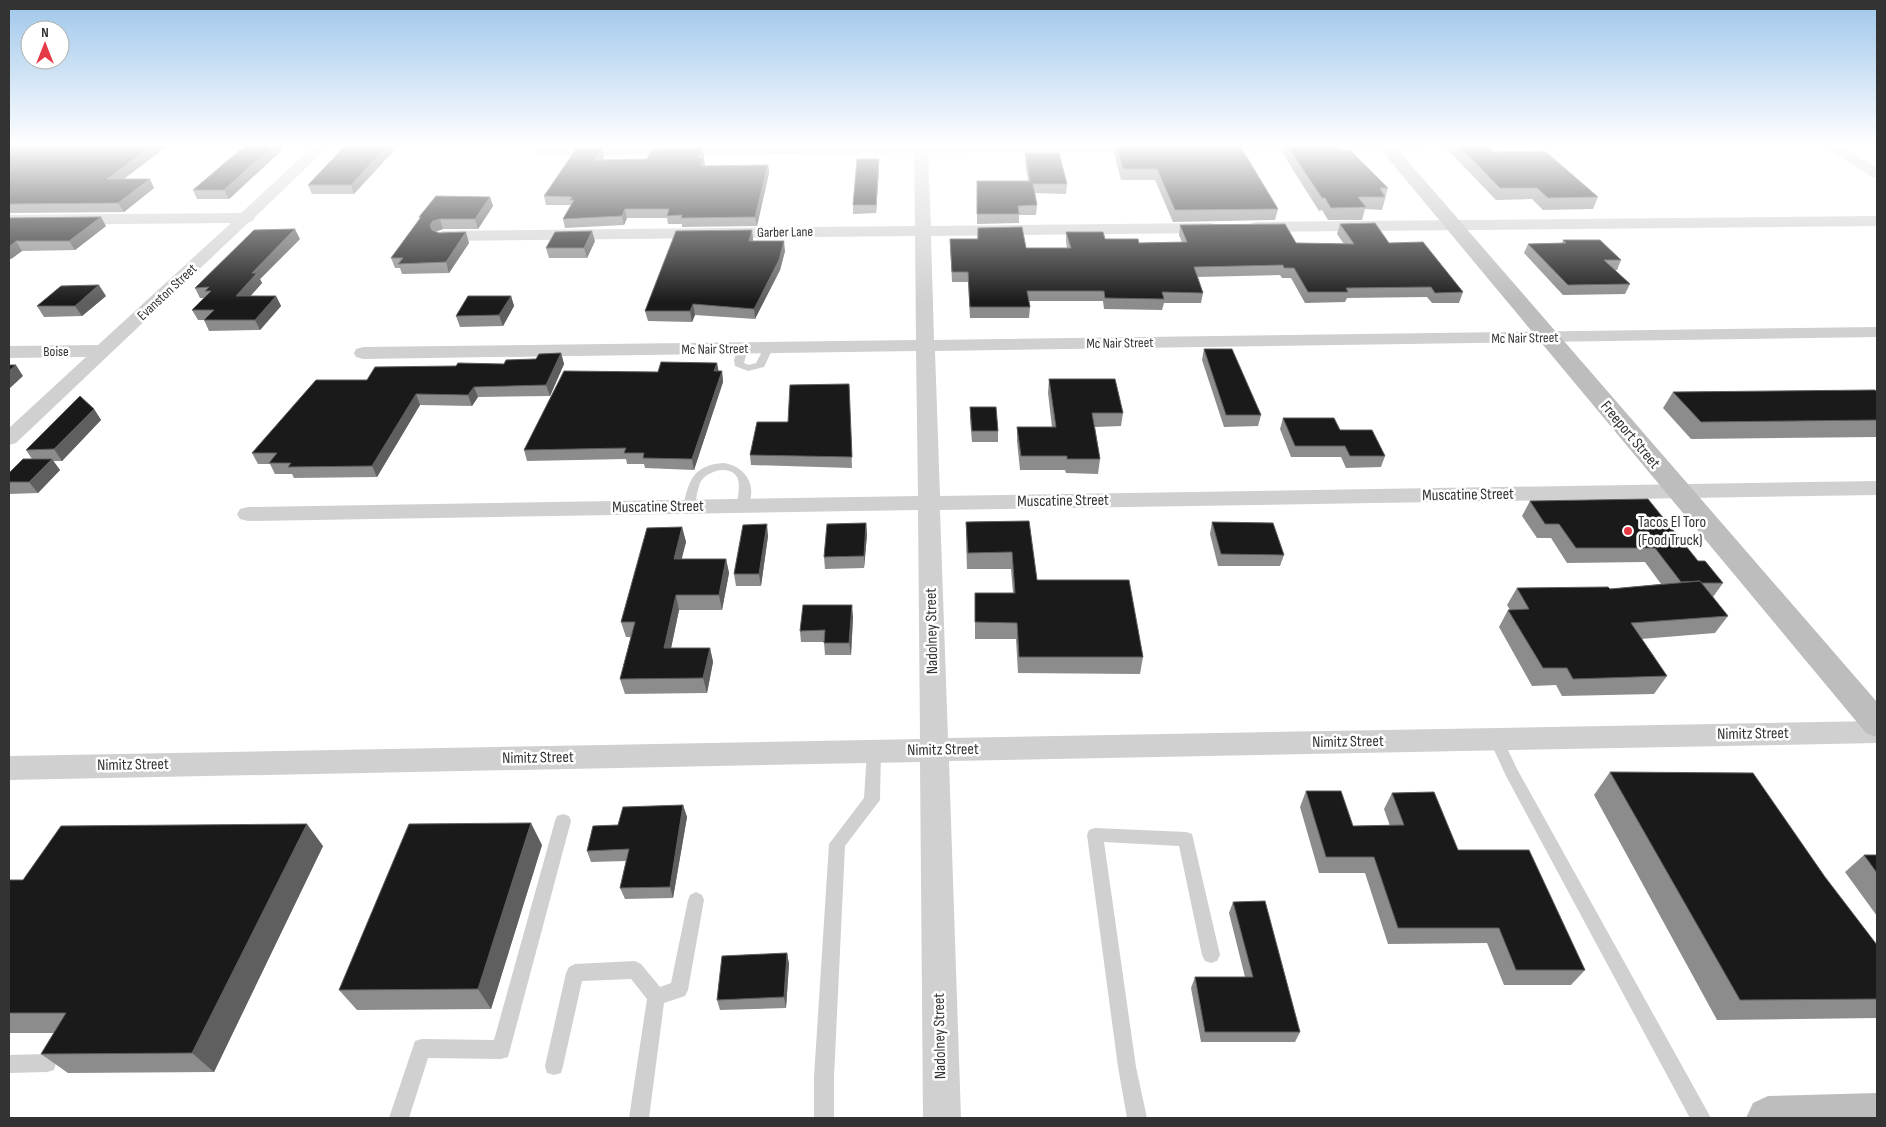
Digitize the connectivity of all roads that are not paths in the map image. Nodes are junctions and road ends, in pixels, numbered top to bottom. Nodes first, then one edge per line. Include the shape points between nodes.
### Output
1 (270, 197) edge
2 (922, 197) edge
3 (1430, 197) edge
4 (248, 218) junction
5 (9, 220) edge
6 (1877, 221) edge
7 (1454, 225) junction
8 (923, 231) junction
9 (443, 236) edge
10 (1877, 332) edge
11 (1549, 338) junction
12 (926, 346) junction
13 (104, 351) junction
14 (9, 352) edge
15 (363, 353) dead end
16 (9, 439) edge
17 (1877, 488) edge
18 (1679, 491) junction
19 (929, 503) junction
20 (743, 506) junction
21 (689, 507) junction
22 (248, 514) dead end
23 (1877, 724) edge
24 (1877, 732) edge
25 (1496, 739) junction
26 (934, 750) junction
27 (874, 751) junction
28 (9, 768) edge
29 (564, 821) dead end
30 (696, 900) dead end
31 (1211, 954) dead end
32 (656, 997) junction
33 (47, 1063) edge
34 (9, 1064) edge
35 (554, 1066) dead end
36 (1873, 1116) edge
37 (399, 1118) edge
38 (639, 1118) edge
39 (824, 1118) edge
40 (942, 1118) edge
41 (1137, 1118) edge
42 (1700, 1118) edge
43 (1768, 1118) edge

1 - 4 street, Evanston Street
2 - 8 street, Nadolney Street
3 - 7 main road, Freeport Street
4 - 5 street
4 - 13 street, Evanston Street
6 - 7 street, Garber Lane
7 - 8 street, Garber Lane
7 - 11 main road, Freeport Street
8 - 9 street, Garber Lane
8 - 12 street, Nadolney Street
10 - 11 street, Mc Nair Street
11 - 12 street, Mc Nair Street
11 - 18 main road, Freeport Street
12 - 15 street, Mc Nair Street
12 - 19 street, Nadolney Street
13 - 14 street, Boise
13 - 16 street, Evanston Street
17 - 18 street, Muscatine Street
18 - 19 street, Muscatine Street
18 - 23 main road, Freeport Street
19 - 20 street, Muscatine Street
19 - 26 street, Nadolney Street
20 - 21 street, Muscatine Street
20 - 21 lane via 745,489 741,475 735,468 725,466 699,476
21 - 22 street, Muscatine Street
24 - 25 street, Nimitz Street
25 - 26 street, Nimitz Street
25 - 42 lane
26 - 27 street, Nimitz Street
26 - 40 street, Nadolney Street
27 - 28 street, Nimitz Street
27 - 39 lane via 872,800 838,844
29 - 37 lane via 501,1050 422,1048
30 - 32 lane via 679,990
31 - 41 lane via 1186,839 1095,835
32 - 35 lane via 635,970 575,973
32 - 38 lane
33 - 34 lane
36 - 43 main road

